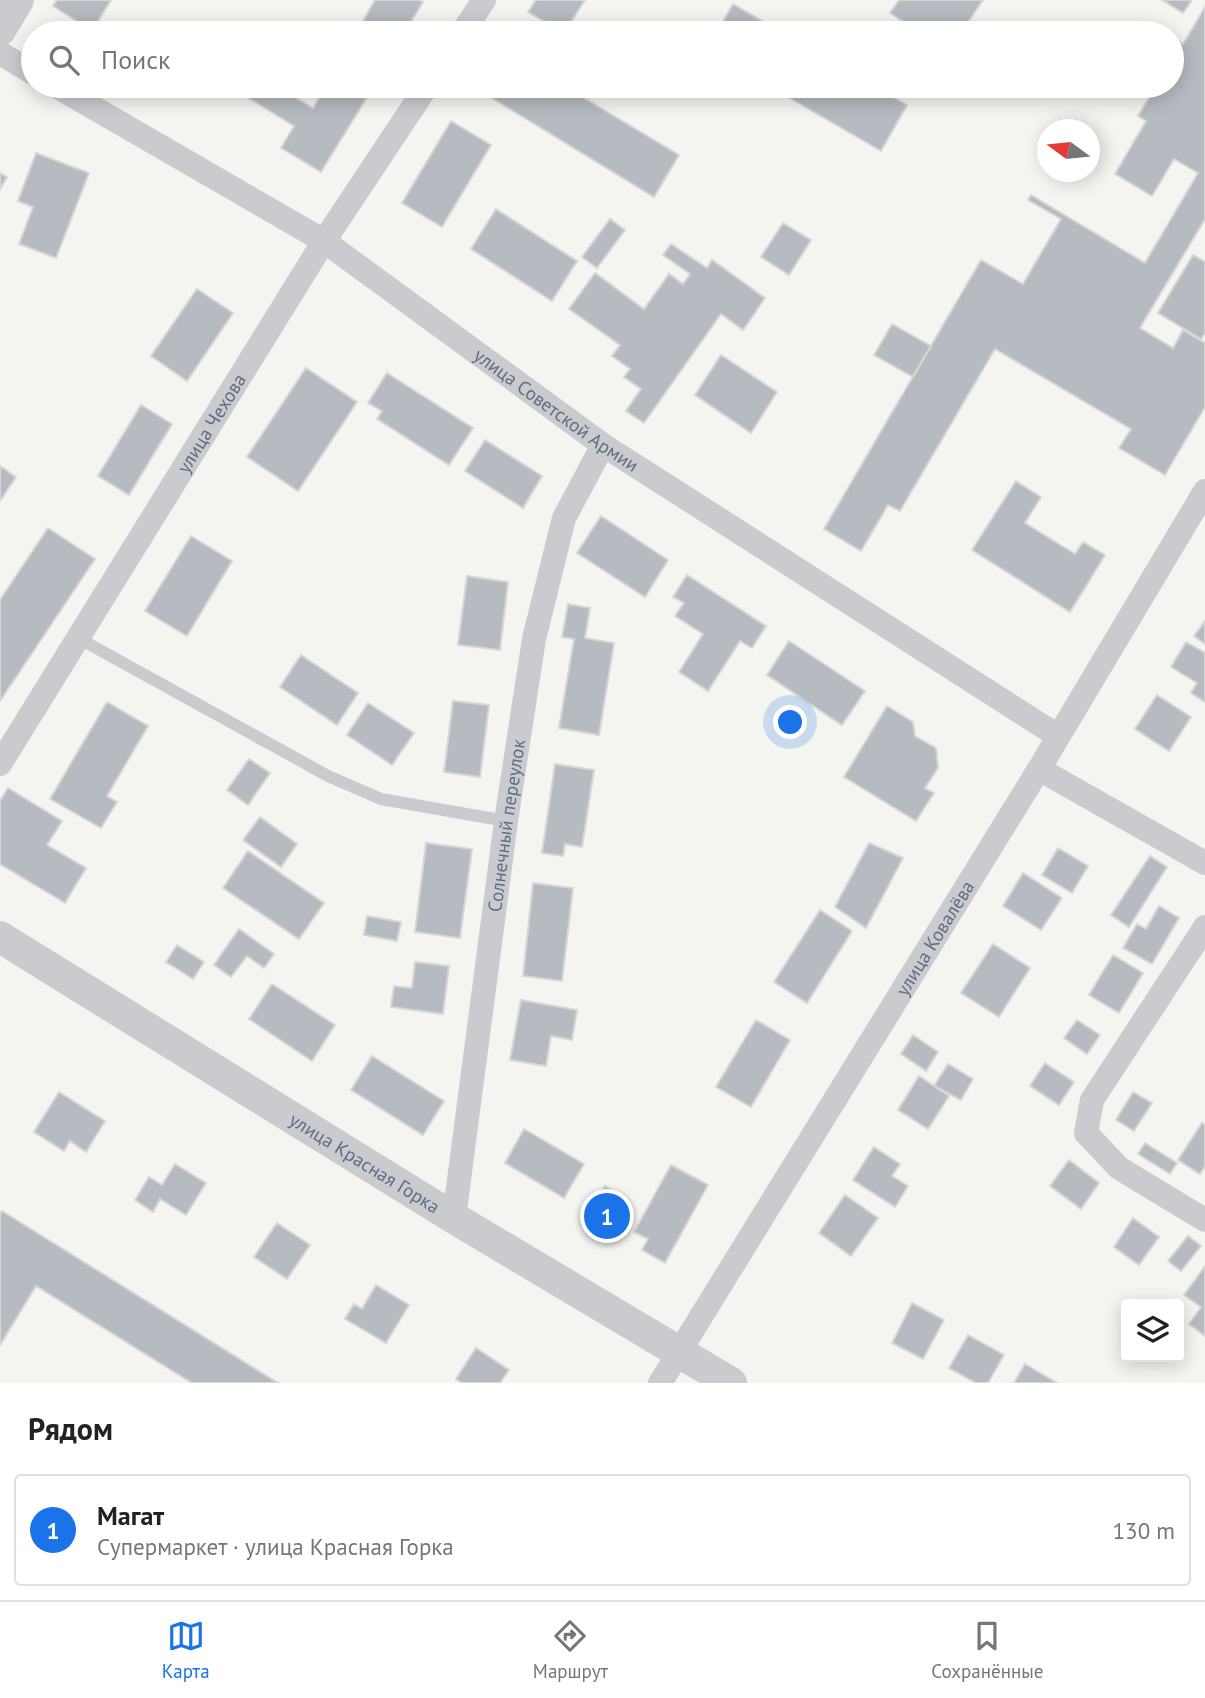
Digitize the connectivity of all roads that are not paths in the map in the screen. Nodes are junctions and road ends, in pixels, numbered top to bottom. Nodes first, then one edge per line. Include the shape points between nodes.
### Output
1 (19, 0) edge
2 (484, 0) edge
3 (470, 21) edge
4 (0, 30) edge
5 (0, 53) edge
6 (21, 66) edge
7 (77, 98) edge
8 (419, 98) edge
9 (324, 241) junction
10 (603, 445) junction
11 (1205, 491) edge
12 (78, 638) junction
13 (1058, 736) junction
14 (0, 764) edge
15 (1039, 769) junction
16 (506, 821) junction
17 (1205, 863) edge
18 (1205, 927) edge
19 (0, 937) edge
20 (454, 1218) junction
21 (1205, 1220) edge
22 (679, 1352) junction
23 (660, 1383) edge
24 (732, 1383) edge

1 - 4 street
2 - 3 street
5 - 6 street
7 - 9 street, улица Советской Армии
8 - 9 street, улица Чехова
9 - 10 street, улица Советской Армии
9 - 12 street, улица Чехова
10 - 13 street, улица Советской Армии
10 - 16 street, Солнечный переулок via 564,518 534,639
11 - 13 street, улица Ковалёва
12 - 14 street, улица Чехова
12 - 16 lane via 328,776 381,799
13 - 15 street, улица Ковалёва
15 - 17 street
15 - 22 street, улица Ковалёва
16 - 20 street, Солнечный переулок
18 - 21 street via 1092,1100 1086,1133 1119,1168
19 - 20 street, улица Красная Горка
20 - 22 street, улица Красная Горка
22 - 23 street, улица Ковалёва
22 - 24 street, улица Красная Горка

